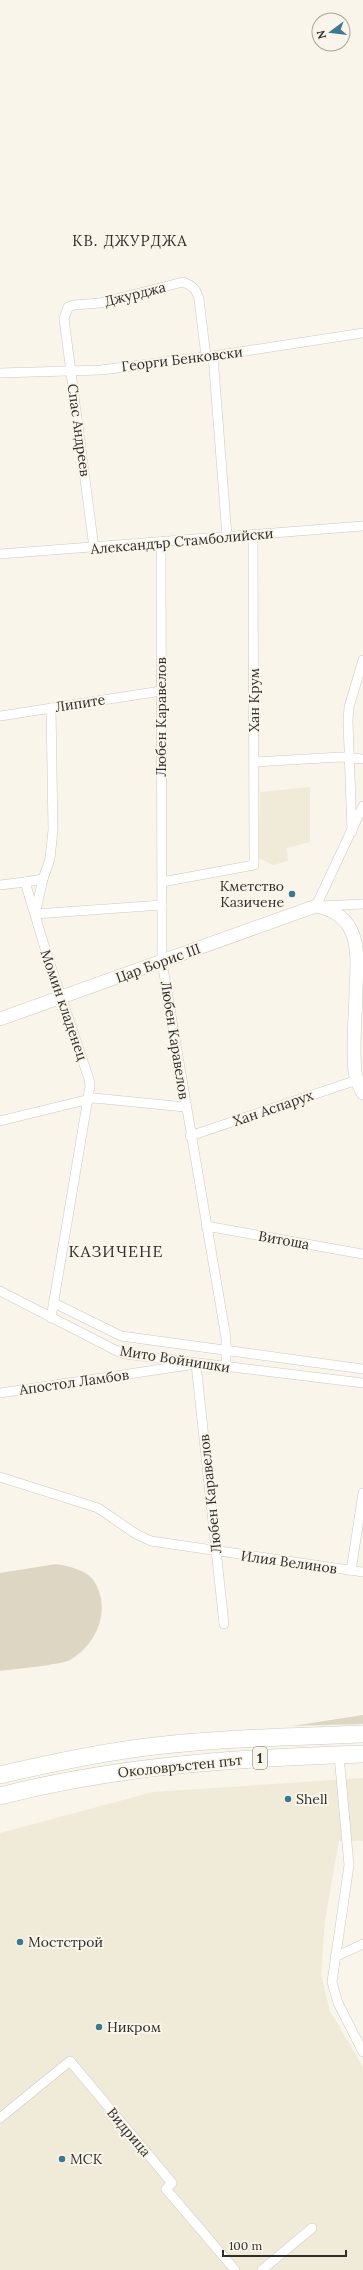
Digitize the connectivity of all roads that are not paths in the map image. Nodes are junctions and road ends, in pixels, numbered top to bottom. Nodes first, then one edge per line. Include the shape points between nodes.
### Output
1 (66, 312) joint
2 (363, 336) edge
3 (210, 356) junction
4 (71, 372) junction
5 (0, 373) edge
6 (363, 526) edge
7 (253, 535) junction
8 (227, 536) junction
9 (161, 542) junction
10 (94, 548) junction
11 (0, 554) edge
12 (363, 660) edge
13 (161, 691) junction
14 (52, 708) junction
15 (0, 716) edge
16 (349, 758) junction
17 (363, 759) edge
18 (254, 762) junction
19 (363, 806) edge
20 (352, 832) junction
21 (43, 879) junction
22 (25, 882) junction
23 (162, 882) junction
24 (0, 885) edge
25 (363, 904) edge
26 (162, 905) junction
27 (316, 906) junction
28 (35, 914) junction
29 (162, 962) junction
30 (61, 997) junction
31 (0, 1019) edge
32 (357, 1080) junction
33 (363, 1093) edge
34 (88, 1099) junction
35 (186, 1107) junction
36 (0, 1121) edge
37 (190, 1136) junction
38 (206, 1226) junction
39 (363, 1254) edge
40 (0, 1291) edge
41 (54, 1303) junction
42 (51, 1318) junction
43 (227, 1351) junction
44 (196, 1364) junction
45 (226, 1367) junction
46 (363, 1369) edge
47 (363, 1383) edge
48 (0, 1393) edge
49 (0, 1478) edge
50 (363, 1493) edge
51 (216, 1552) junction
52 (351, 1571) junction
53 (363, 1572) edge
54 (224, 1624) dead end
55 (363, 1734) edge
56 (363, 1754) edge
57 (339, 1755) junction
58 (0, 1775) edge
59 (0, 1796) edge
60 (363, 1944) edge
61 (335, 1957) junction
62 (363, 2052) edge
63 (0, 2118) edge
64 (312, 2228) dead end
65 (235, 2270) edge
66 (262, 2270) edge

1 - 3 street, Джурджа via 68,307 74,305 100,303 183,282 196,290
1 - 4 street, Спас Андреев via 64,318
2 - 3 street, Георги Бенковски
3 - 4 street, Георги Бенковски
3 - 8 street
4 - 5 street, Георги Бенковски
4 - 10 street, Спас Андреев
6 - 7 street, Александър Стамболийски
7 - 8 street, Александър Стамболийски
7 - 18 street, Хан Крум
8 - 9 street, Александър Стамболийски
9 - 10 street, Александър Стамболийски
9 - 13 street, Любен Каравелов
10 - 11 street, Александър Стамболийски
12 - 16 street via 349,706
13 - 14 street, Липите
13 - 23 street, Любен Каравелов
14 - 15 street, Липите
14 - 21 street via 53,830 50,859
16 - 17 street
16 - 18 street
16 - 20 street
18 - 23 street, Хан Крум via 254,865
19 - 20 street
20 - 27 street
21 - 22 street
21 - 28 street
22 - 24 street
22 - 28 street, Момин кладенец
23 - 26 street, Любен Каравелов
25 - 27 street
26 - 28 street
26 - 29 street, Любен Каравелов
27 - 29 street, Цар Борис III
27 - 32 street via 340,915 350,928 356,946 354,1057
28 - 30 street, Момин кладенец
29 - 30 street, Цар Борис III
29 - 35 street, Любен Каравелов
30 - 31 street, Цар Борис III
30 - 34 street, Момин кладенец via 89,1079
32 - 33 street
32 - 37 street, Хан Аспарух
34 - 35 street
34 - 36 street
34 - 41 street, Момин кладенец
35 - 37 street, Любен Каравелов
37 - 38 street, Любен Каравелов
38 - 39 street, Витоша
38 - 43 street, Любен Каравелов
40 - 42 street, Мито Войнишки
41 - 42 street, Момин кладенец
41 - 43 street, Мито Войнишки via 121,1336
42 - 44 street, Мито Войнишки via 125,1354
43 - 45 street, Любен Каравелов
43 - 46 street, Мито Войнишки
44 - 45 street, Мито Войнишки
44 - 48 street, Апостол Ламбов
44 - 51 street, Любен Каравелов
45 - 47 street, Мито Войнишки
49 - 51 street, Илия Велинов via 98,1508 151,1541
50 - 52 street
51 - 52 street, Илия Велинов
51 - 54 street, Любен Каравелов
52 - 53 street, Илия Велинов
55 - 58 highway, Околовръстен път / 1 via 154,1746 97,1754
56 - 57 highway, Околовръстен път / 1
57 - 59 highway, Околовръстен път / 1 via 157,1766 100,1774
57 - 61 street via 349,1865
60 - 61 street
61 - 62 street via 334,1991
63 - 65 street, Видрица via 70,2061 172,2183 166,2189
64 - 66 street

